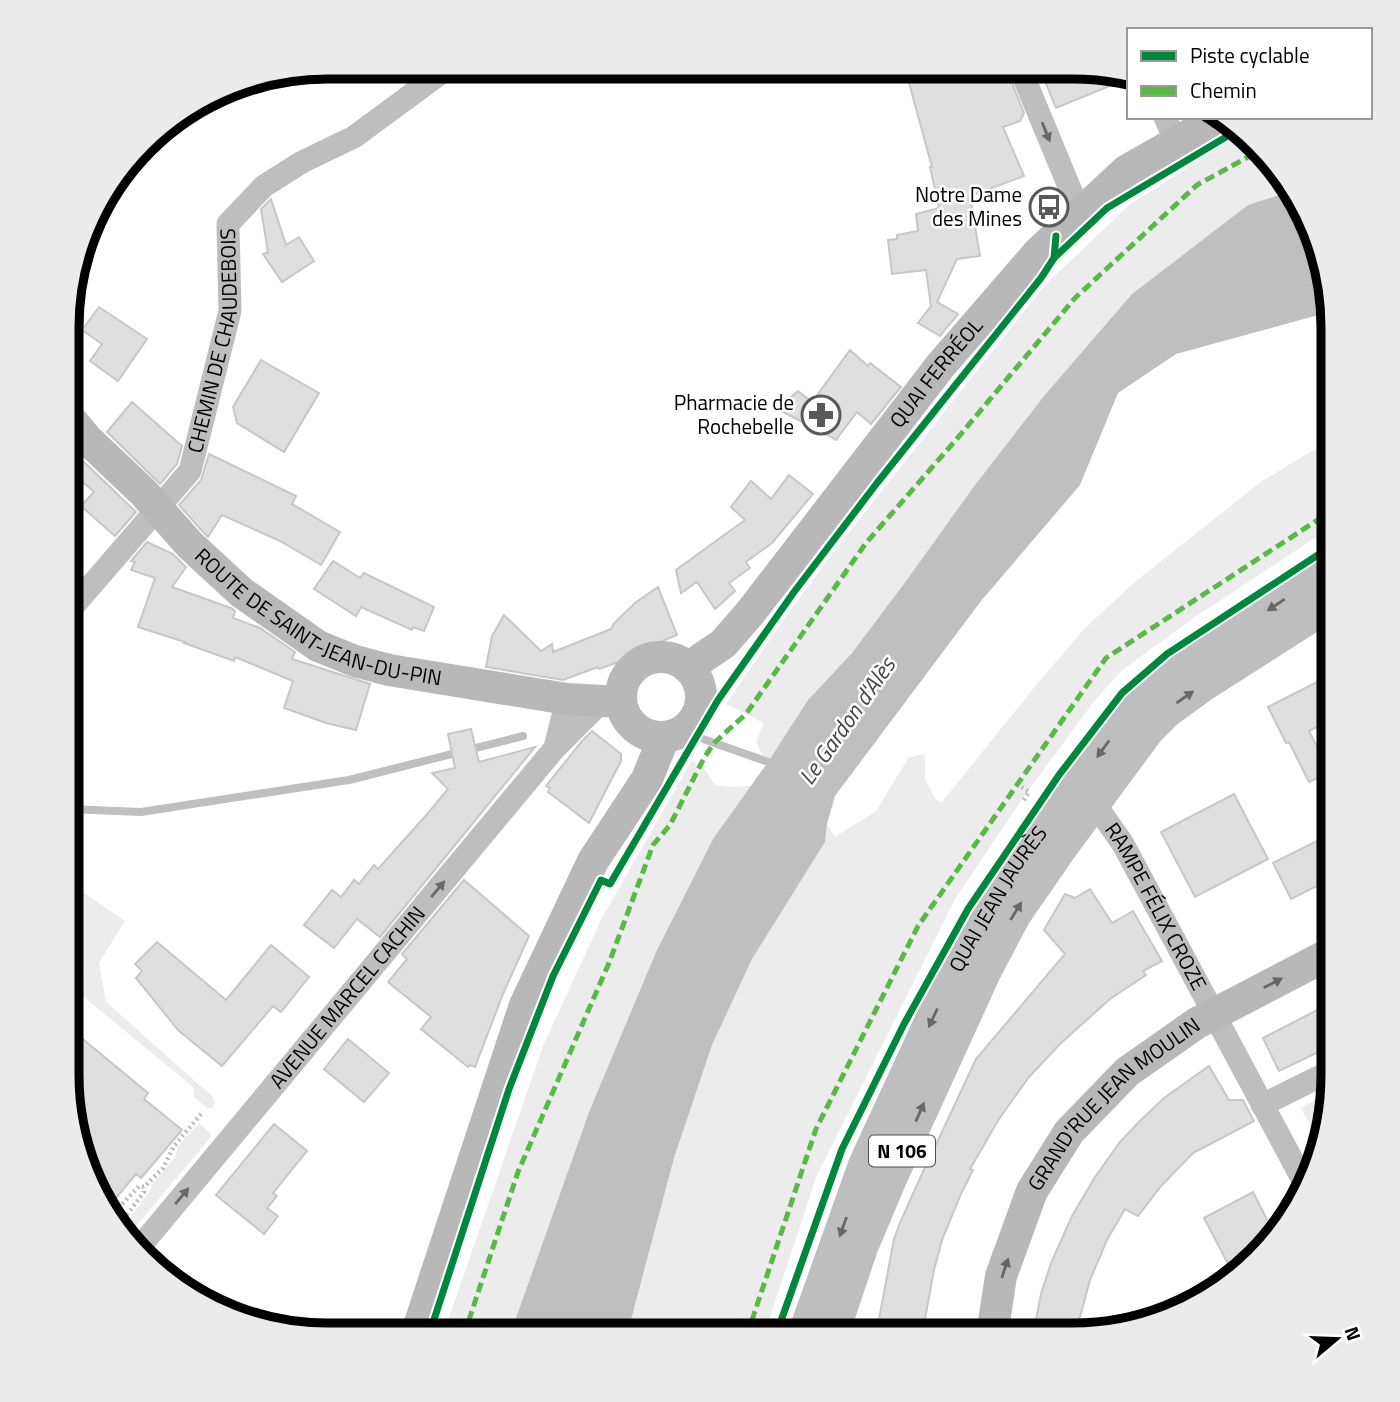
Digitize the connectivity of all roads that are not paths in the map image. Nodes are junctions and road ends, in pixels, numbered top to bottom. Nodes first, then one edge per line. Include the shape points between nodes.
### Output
1 (433, 79) edge
2 (1025, 79) edge
3 (1209, 120) edge
4 (1170, 130) edge
5 (1080, 213) junction
6 (79, 429) edge
7 (158, 509) junction
8 (1321, 575) edge
9 (79, 600) edge
10 (1321, 609) edge
11 (689, 668) junction
12 (567, 699) junction
13 (611, 702) junction
14 (664, 737) junction
15 (555, 748) junction
16 (1086, 793) junction
17 (1321, 958) edge
18 (1213, 1014) junction
19 (1321, 1076) edge
20 (1262, 1105) junction
21 (1300, 1175) edge
22 (144, 1242) edge
23 (420, 1323) edge
24 (809, 1323) edge
25 (835, 1323) edge
26 (994, 1323) edge

1 - 7 street, CHEMIN DE CHAUDEBOIS via 354,137 264,186 229,224 230,311 190,471
2 -> 5 street
3 - 4 main road, QUAI FERRÉOL
4 - 5 main road, QUAI FERRÉOL
5 - 11 main road, QUAI FERRÉOL via 1038,253 942,365 750,613 723,644
6 - 7 main road, ROUTE DE SAINT-JEAN-DU-PIN
7 - 9 street, CHEMIN DE CHAUDEBOIS
7 - 12 main road, ROUTE DE SAINT-JEAN-DU-PIN via 242,593 318,646 389,670
8 -> 16 main road, QUAI JEAN JAURÈS / N 106 via 1140,700
16 -> 10 main road, QUAI JEAN JAURÈS / N 106 via 1167,710
11 - 13 main road via 668,658 644,661
11 - 14 main road via 700,688 699,712 685,730
12 - 13 main road, ROUTE DE SAINT-JEAN-DU-PIN
12 - 15 street, AVENUE MARCEL CACHIN
13 - 14 main road via 640,732
13 - 15 street, AVENUE MARCEL CACHIN
14 - 23 main road via 647,779 593,861 525,1005
22 -> 15 street, AVENUE MARCEL CACHIN
16 - 18 street, RAMPE FÉLIX CROZE via 1123,844
16 -> 24 main road, QUAI JEAN JAURÈS / N 106 via 1016,864 962,956 866,1164
25 -> 16 main road, QUAI JEAN JAURÈS / N 106 via 861,1246 984,971 1014,914 1058,850
18 -> 17 main road, GRAND'RUE JEAN MOULIN
18 - 20 street, RAMPE FÉLIX CROZE
26 -> 18 main road, GRAND'RUE JEAN MOULIN via 1001,1276 1032,1191 1069,1132 1127,1072
19 - 20 street
20 - 21 street, RAMPE FÉLIX CROZE

